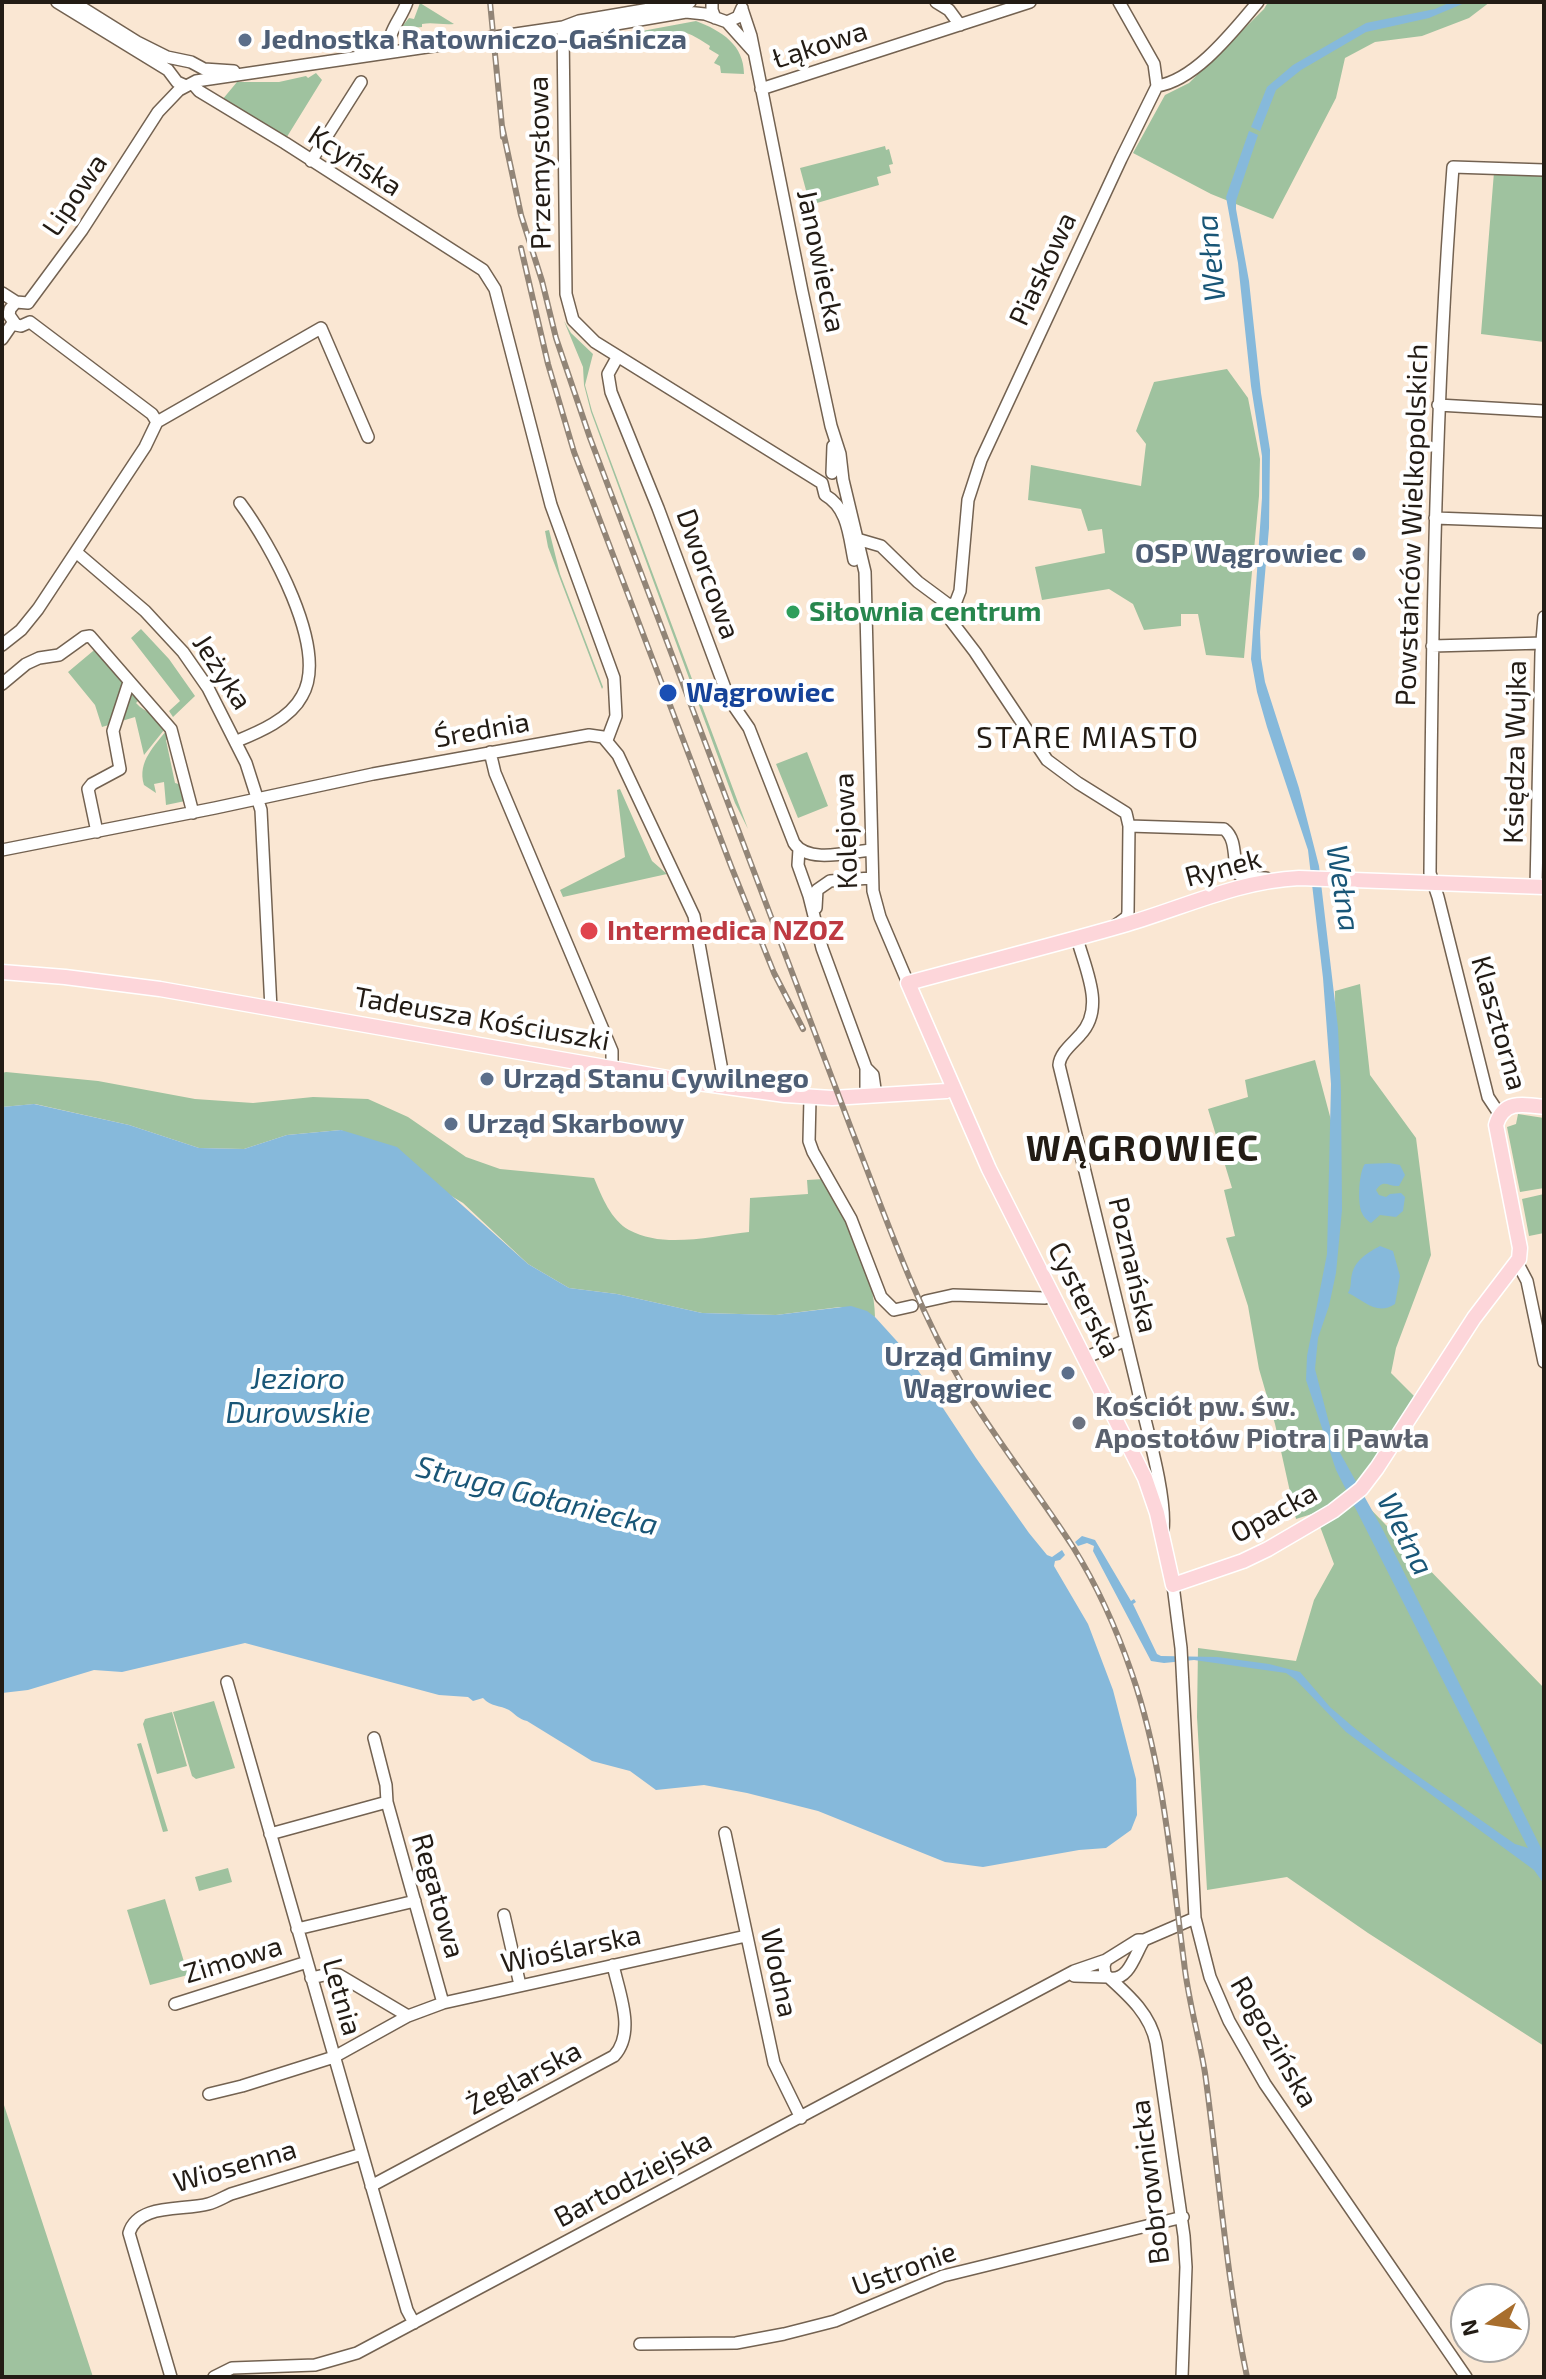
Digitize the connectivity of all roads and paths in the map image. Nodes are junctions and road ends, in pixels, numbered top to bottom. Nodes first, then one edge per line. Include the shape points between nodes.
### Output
1 (57, 2) edge
2 (73, 2) edge
3 (407, 2) edge
4 (690, 2) edge
5 (712, 2) edge
6 (936, 2) edge
7 (1119, 2) edge
8 (1258, 2) edge
9 (1026, 3) edge
10 (742, 6) edge
11 (626, 7) edge
12 (721, 20) junction
13 (960, 25) junction
14 (563, 27) junction
15 (753, 51) junction
16 (389, 52) junction
17 (182, 62) junction
18 (196, 66) junction
19 (244, 73) junction
20 (174, 76) junction
21 (216, 77) junction
22 (361, 82) dead end
23 (192, 84) junction
24 (1157, 86) junction
25 (761, 89) junction
26 (214, 100) junction
27 (158, 112) junction
28 (311, 161) junction
29 (1544, 170) edge
30 (2, 293) edge
31 (14, 309) edge
32 (30, 322) junction
33 (2, 339) edge
34 (618, 356) junction
35 (1438, 405) junction
36 (1544, 411) edge
37 (157, 422) junction
38 (368, 437) dead end
39 (841, 481) junction
40 (822, 483) junction
41 (833, 499) junction
42 (240, 503) dead end
43 (1435, 518) junction
44 (1544, 522) edge
45 (857, 539) junction
46 (76, 552) junction
47 (857, 556) junction
48 (891, 557) junction
49 (952, 611) junction
50 (1544, 617) edge
51 (1543, 643) edge
52 (2, 645) edge
53 (1432, 646) junction
54 (129, 682) junction
55 (2, 684) edge
56 (607, 740) junction
57 (237, 741) junction
58 (490, 752) junction
59 (259, 798) junction
60 (193, 813) junction
61 (1129, 826) junction
62 (97, 832) junction
63 (799, 849) junction
64 (2, 850) edge
65 (871, 850) junction
66 (871, 878) junction
67 (1293, 878) junction
68 (1433, 883) junction
69 (1540, 887) edge
70 (817, 928) junction
71 (1112, 928) junction
72 (1077, 938) junction
73 (2, 972) edge
74 (908, 983) junction
75 (271, 1009) junction
76 (612, 1068) junction
77 (725, 1087) junction
78 (953, 1088) junction
79 (871, 1096) junction
80 (810, 1098) junction
81 (1544, 1107) edge
82 (1500, 1115) junction
83 (1517, 1262) junction
84 (1052, 1295) junction
85 (926, 1301) dead end
86 (912, 1306) dead end
87 (1126, 1340) junction
88 (1085, 1358) junction
89 (1544, 1362) edge
90 (1147, 1429) junction
91 (1124, 1435) junction
92 (1162, 1534) junction
93 (1173, 1585) junction
94 (227, 1682) dead end
95 (374, 1738) dead end
96 (387, 1802) junction
97 (725, 1833) dead end
98 (270, 1834) junction
99 (415, 1901) junction
100 (504, 1915) dead end
101 (1195, 1918) junction
102 (297, 1929) junction
103 (746, 1936) junction
104 (1144, 1940) junction
105 (1111, 1958) junction
106 (307, 1962) junction
107 (613, 1965) junction
108 (1126, 1972) junction
109 (1109, 1977) junction
110 (311, 1978) junction
111 (1062, 1980) junction
112 (520, 1985) junction
113 (1125, 1993) junction
114 (443, 2003) junction
115 (175, 2004) dead end
116 (408, 2016) junction
117 (334, 2057) junction
118 (209, 2094) dead end
119 (801, 2118) junction
120 (362, 2154) junction
121 (371, 2186) junction
122 (1183, 2217) junction
123 (414, 2323) junction
124 (640, 2344) dead end
125 (171, 2377) edge
126 (214, 2377) edge
127 (1182, 2377) edge
128 (1466, 2377) edge

1 - 20 street
2 - 17 street via 137,42
3 - 16 street via 390,35
4 - 11 street
5 - 12 street
6 - 13 street
7 - 24 street via 1154,64
8 - 24 street via 1197,66 1174,82
9 - 13 street, Łąkowa
10 - 12 street via 738,17
10 - 15 street, Janowiecka
11 - 14 street
12 - 14 street via 679,13 581,30
12 - 15 street, Janowiecka
13 - 25 street, Łąkowa
14 - 16 street
14 - 34 street, Przemysłowa via 567,301 581,331
15 - 25 street, Janowiecka
16 - 19 street
17 - 18 street
17 - 20 street
18 - 19 street
18 - 23 street via 199,75
19 - 21 street
20 - 23 street via 180,84
20 - 27 street, Lipowa
21 - 23 street
21 - 26 street via 211,87
22 - 28 street
23 - 26 street, Kcyńska
23 - 27 street, Lipowa
24 - 49 street, Piaskowa via 981,460 968,500 961,587
25 - 39 street, Janowiecka
26 - 28 street, Kcyńska
27 - 31 street, Lipowa via 82,230
28 - 56 street, Kcyńska via 490,279 551,505 614,678 616,716
29 - 35 street, Powstańców Wielkopolskich via 1453,167
30 - 31 street
31 - 32 street via 21,326
31 - 32 street via 34,313
31 - 33 street, Lipowa
32 - 37 street
34 - 40 street, Przemysłowa
34 - 63 street, Dworcowa via 608,374 611,392 729,699 749,728
35 - 36 street
35 - 43 street, Powstańców Wielkopolskich
37 - 38 street via 321,328
37 - 46 street
39 - 40 street
39 - 41 street via 840,497
39 - 45 street, Kolejowa
40 - 41 street, Kolejowa via 825,495
41 - 47 street, Kolejowa via 843,512
42 - 57 street via 293,597 310,665 297,704
43 - 44 street
43 - 53 street, Powstańców Wielkopolskich
45 - 47 street, Kolejowa
45 - 48 street via 876,543
46 - 52 street via 31,618
46 - 57 street, Jeżyka via 170,637 208,688
47 - 48 street via 877,552
47 - 65 street, Kolejowa via 865,572
48 - 49 street
49 - 61 street via 1050,763 1122,809
50 - 51 street, Księdza Wujka
51 - 53 street
51 - 69 street, Księdza Wujka
53 - 68 street, Powstańców Wielkopolskich
54 - 55 street via 87,636 59,655 26,664
54 - 60 street via 174,734
54 - 62 street via 113,731 120,769 88,789
56 - 58 street, Średnia via 589,735
56 - 77 street via 694,916
57 - 59 street, Jeżyka
58 - 59 street, Średnia
58 - 76 street via 612,1051
59 - 60 street, Średnia
59 - 75 street, Jeżyka
60 - 62 street, Średnia
61 - 67 street, Rynek via 1224,829 1231,836 1240,876
61 - 71 street via 1128,912
62 - 64 street, Średnia
63 - 65 street via 815,854
63 - 70 street, Dworcowa via 797,862
65 - 66 street, Kolejowa
66 - 70 street, Dworcowa via 821,885 816,893
66 - 74 street, Kolejowa via 880,917
67 - 68 main road
67 - 71 main road, Rynek via 1237,887
68 - 69 main road
68 - 82 street, Klasztorna via 1488,1097
70 - 79 street, Dworcowa via 866,1068 873,1075
71 - 72 main road, Rynek
72 - 74 main road, Rynek
72 - 87 street, Poznańska via 1094,1012 1059,1065
73 - 75 main road, Tadeusza Kościuszki via 121,984
74 - 78 main road, Kolejowa
75 - 76 main road, Tadeusza Kościuszki
76 - 77 main road, Tadeusza Kościuszki
77 - 80 main road, Tadeusza Kościuszki
78 - 79 main road, Tadeusza Kościuszki
78 - 84 main road, Cysterska
79 - 80 main road, Tadeusza Kościuszki
80 - 86 street via 809,1141 851,1219 881,1297 894,1310
81 - 82 main road via 1515,1104
82 - 83 main road, Klasztorna via 1496,1132 1520,1248
83 - 89 street, Klasztorna via 1527,1281
83 - 93 main road, Opacka via 1474,1318 1367,1483 1333,1511 1243,1561
84 - 85 street via 953,1295
84 - 88 main road, Cysterska
87 - 88 street
87 - 90 street, Poznańska
88 - 91 main road, Cysterska
90 - 91 street via 1137,1439
90 - 92 street, Poznańska via 1165,1515
91 - 92 main road, Cysterska via 1145,1478
92 - 93 main road, Cysterska
93 - 101 street, Rogozińska
94 - 98 street, Letnia
95 - 96 street, Regatowa
96 - 98 street, Regatowa
96 - 99 street, Regatowa
97 - 103 street, Wodna
98 - 102 street, Letnia
99 - 102 street
99 - 114 street, Regatowa
100 - 112 street
101 - 104 street, Bartodziejska
101 - 128 street, Rogozińska via 1210,1977 1245,2052
102 - 106 street, Letnia
103 - 107 street, Wioślarska
103 - 119 street, Wodna via 774,2063
104 - 105 street, Bartodziejska
104 - 108 street
105 - 108 street via 1126,1961
105 - 109 street via 1104,1970
105 - 111 street, Bartodziejska
106 - 110 street, Letnia
106 - 115 street, Zimowa
107 - 112 street, Wioślarska
107 - 121 street, Żeglarska via 625,2028 624,2042 614,2056
108 - 109 street via 1116,1980
108 - 113 street
109 - 111 street, Bartodziejska
109 - 113 street, Bobrownicka
110 - 116 street via 339,1975
110 - 117 street, Letnia
111 - 119 street, Bartodziejska
112 - 114 street, Wioślarska
113 - 122 street, Bobrownicka via 1146,2015 1155,2036
114 - 116 street, Wioślarska
116 - 117 street, Wioślarska
117 - 118 street, Wioślarska
117 - 120 street, Letnia
119 - 123 street, Bartodziejska
120 - 121 street, Letnia
120 - 125 street, Wiosenna via 211,2204 132,2223 129,2233
121 - 123 street, Letnia
122 - 124 street, Ustronie via 943,2276 835,2321 784,2334 736,2343
122 - 127 street, Bobrownicka
123 - 126 street, Bartodziejska via 328,2363 232,2368

